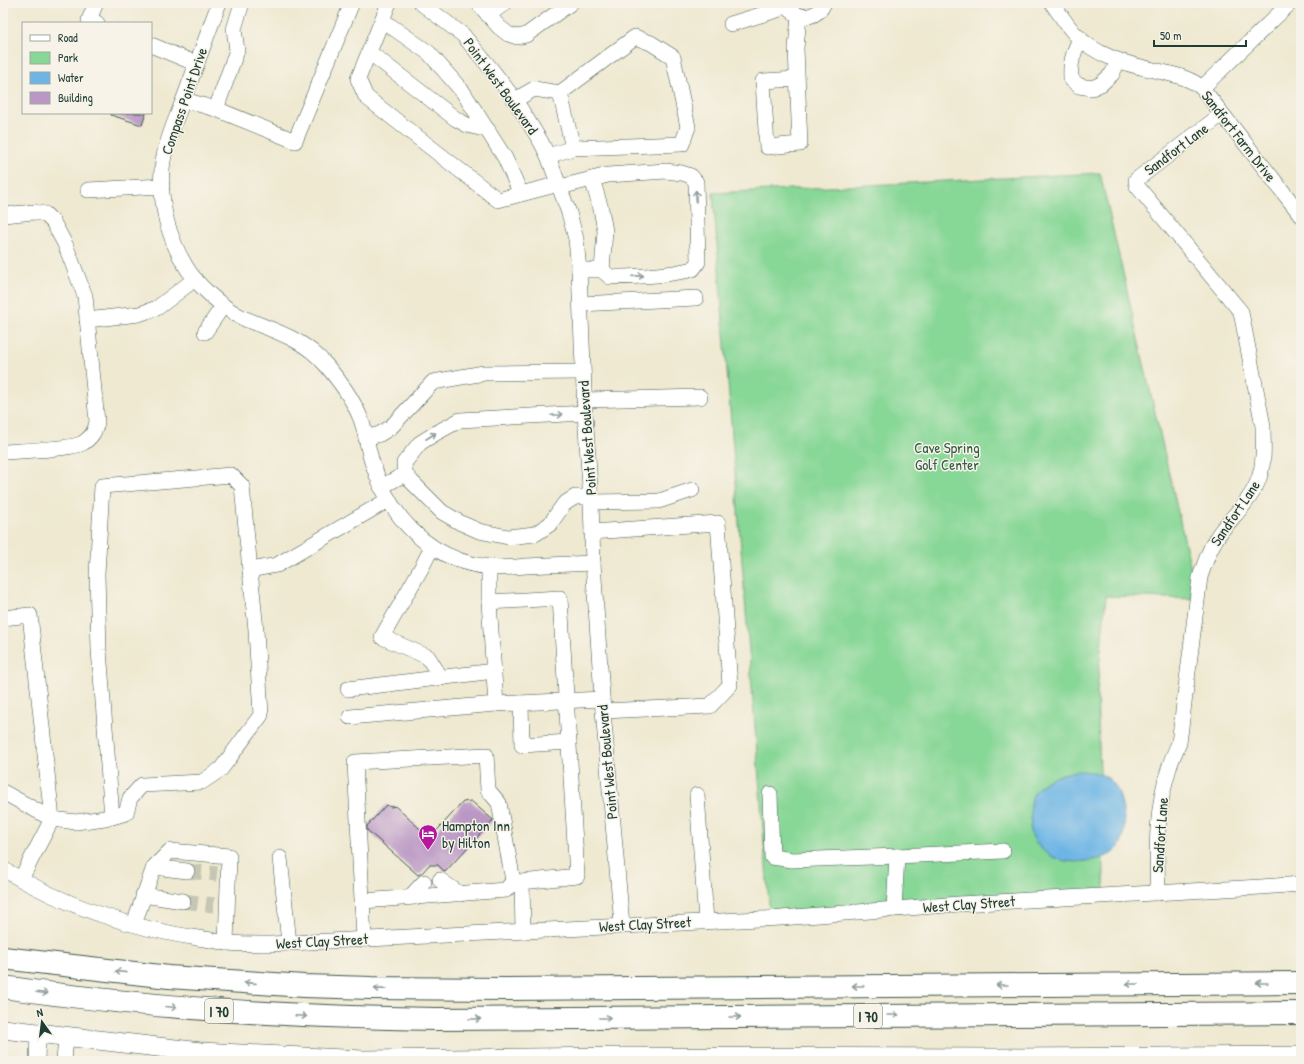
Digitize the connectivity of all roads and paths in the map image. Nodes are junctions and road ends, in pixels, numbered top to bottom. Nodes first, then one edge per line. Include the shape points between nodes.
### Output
1 (96, 3) edge
2 (219, 3) edge
3 (242, 3) edge
4 (352, 3) edge
5 (389, 3) edge
6 (421, 3) edge
7 (478, 3) edge
8 (505, 3) edge
9 (571, 3) edge
10 (786, 3) edge
11 (824, 3) edge
12 (1052, 3) edge
13 (1290, 3) edge
14 (488, 15) junction
15 (799, 16) junction
16 (382, 20) junction
17 (94, 22) edge
18 (731, 24) dead end
19 (1080, 38) junction
20 (152, 45) edge
21 (369, 52) junction
22 (1118, 61) junction
23 (197, 64) junction
24 (796, 79) junction
25 (1202, 88) junction
26 (560, 93) junction
27 (184, 100) junction
28 (515, 100) junction
29 (216, 109) junction
30 (1222, 114) junction
31 (488, 130) junction
32 (573, 148) junction
33 (548, 156) junction
34 (592, 179) junction
35 (560, 185) junction
36 (162, 186) junction
37 (88, 190) dead end
38 (521, 194) junction
39 (3, 215) edge
40 (1301, 215) edge
41 (579, 270) junction
42 (602, 270) junction
43 (195, 279) junction
44 (696, 298) dead end
45 (581, 304) junction
46 (223, 306) junction
47 (88, 320) junction
48 (205, 332) dead end
49 (583, 372) junction
50 (700, 397) dead end
51 (585, 406) junction
52 (366, 438) junction
53 (3, 452) edge
54 (405, 468) junction
55 (692, 490) dead end
56 (385, 493) junction
57 (591, 499) junction
58 (592, 532) junction
59 (432, 546) junction
60 (593, 563) junction
61 (489, 567) junction
62 (250, 570) junction
63 (489, 602) junction
64 (3, 618) edge
65 (494, 671) junction
66 (441, 678) junction
67 (348, 689) dead end
68 (566, 701) junction
69 (521, 703) junction
70 (496, 704) junction
71 (602, 705) junction
72 (350, 718) dead end
73 (569, 742) junction
74 (3, 792) edge
75 (770, 794) dead end
76 (697, 796) dead end
77 (112, 817) junction
78 (52, 819) junction
79 (1003, 851) dead end
80 (897, 856) junction
81 (280, 858) dead end
82 (154, 867) junction
83 (3, 869) edge
84 (186, 871) tunnel mouth
85 (21, 879) junction
86 (440, 880) dead end
87 (424, 882) dead end
88 (517, 882) junction
89 (1301, 884) edge
90 (1158, 893) junction
91 (460, 894) junction
92 (143, 895) junction
93 (410, 897) junction
94 (183, 901) tunnel mouth
95 (363, 901) junction
96 (894, 909) junction
97 (706, 921) junction
98 (134, 924) junction
99 (622, 926) junction
100 (523, 931) junction
101 (364, 939) junction
102 (226, 943) junction
103 (289, 943) junction
104 (3, 958) edge
105 (1301, 983) edge
106 (3, 987) edge
107 (1301, 1012) edge
108 (3, 1029) edge
109 (38, 1034) junction
110 (66, 1037) junction
111 (199, 1056) edge
112 (1301, 1056) edge
113 (318, 1059) edge
114 (620, 1059) edge
115 (714, 1059) edge
116 (941, 1059) edge
117 (1002, 1059) edge
118 (1194, 1059) edge
119 (482, 1060) edge
120 (37, 1061) edge
121 (64, 1061) edge

1 - 17 street via 89,20
2 - 23 street, Compass Point Drive
3 - 29 street via 234,29 237,50
4 - 29 street via 295,141
5 - 16 street
6 - 28 street, Point West Boulevard via 463,35
7 - 14 street
8 - 14 street
9 - 14 street via 526,35 517,37 503,31
10 - 15 street
10 - 18 street via 777,10
11 - 15 street via 812,16
12 - 19 street, Sandfort Farm Drive
13 - 25 street
15 - 24 street
16 - 21 street
16 - 31 street via 429,53 463,92
19 - 22 street, Sandfort Farm Drive via 1092,48
19 - 22 street via 1070,66 1071,79 1079,86 1092,88 1101,84 1112,74
20 - 23 street
21 - 31 street via 456,119 467,125
21 - 38 street via 358,79 366,97 498,200
22 - 25 street, Sandfort Farm Drive via 1176,75
23 - 27 street, Compass Point Drive
24 - 24 street via 800,144 767,147 763,81
25 - 30 street, Sandfort Farm Drive
26 - 28 street via 534,89
26 - 32 street
26 - 32 street via 634,37 651,43 673,57 688,127 682,144
27 - 29 street
27 - 36 street, Compass Point Drive via 163,161
28 - 33 street, Point West Boulevard
30 - 40 street, Sandfort Farm Drive
30 - 90 street, Sandfort Lane via 1136,180 1137,186 1241,312 1263,426 1264,460 1255,488 1213,544 1200,577 1179,743 1170,766 1161,808 1156,855
31 - 38 street via 506,158
32 - 33 street
33 - 35 street, Point West Boulevard
34 - 35 street
34 - 42 street via 605,231
42 -> 34 street via 610,277 632,277 678,273 693,269 698,262 696,182 691,176 666,171 608,175
35 - 38 street
35 - 41 street, Point West Boulevard via 576,239
36 - 37 street
36 - 43 street, Compass Point Drive via 166,218 175,245
39 - 47 street via 34,212 45,214 53,222 65,244 85,296
41 - 42 street
41 - 45 street, Point West Boulevard
43 - 46 street, Compass Point Drive
43 - 47 street via 157,308 139,314
44 - 45 street
45 - 49 street, Point West Boulevard
46 - 48 street
46 - 52 street, Compass Point Drive via 242,317 289,336 325,364 360,417
47 - 53 street via 97,422 94,432 83,443
49 - 51 street, Point West Boulevard
49 - 52 street via 484,373 433,382 391,427
50 - 51 street
54 -> 51 street via 420,443 460,420
51 - 57 street, Point West Boulevard
52 - 56 street, Compass Point Drive via 371,461
54 - 56 street
54 - 57 street via 412,482 442,512 479,531 508,537 535,534 550,524 564,504 575,497
55 - 57 street via 659,501
56 - 59 street, Compass Point Drive via 414,533
56 - 62 street via 277,565
57 - 58 street, Point West Boulevard
58 - 60 street, Point West Boulevard
58 - 71 street via 718,523 730,685 710,706
59 - 61 street, Compass Point Drive via 465,562
59 - 66 street via 382,638 428,657
60 - 61 street, Compass Point Drive
60 - 71 street, Point West Boulevard
61 - 63 street
62 - 77 street via 261,715 221,768 202,782 142,785 130,798 126,813
62 - 77 street via 242,486 232,475 102,486 97,574 99,650
63 - 65 street
63 - 68 street via 560,598
64 - 78 street via 30,614
65 - 66 street
65 - 70 street
66 - 67 street
68 - 69 street
68 - 71 street
68 - 73 street
69 - 70 street
69 - 73 street via 522,745
70 - 72 street
71 - 99 street, Point West Boulevard
73 - 88 street via 577,876
74 - 78 street
75 - 80 street via 772,857 792,860
76 - 97 street
77 - 78 street via 76,822
78 - 85 street
79 - 80 street
80 - 96 street
81 - 103 street
82 - 84 street
82 - 92 street
82 - 102 street via 170,851 228,856 222,875 221,906
83 - 85 street, West Clay Street
85 - 98 street, West Clay Street via 48,894 83,908
86 - 91 street
87 - 93 street
88 - 91 street via 506,890
88 - 95 street via 499,804 488,790 486,754 355,762
88 - 100 street
89 - 90 street, West Clay Street
90 - 96 street, West Clay Street
91 - 93 street
92 - 94 street
92 - 98 street
93 - 95 street
95 - 101 street
96 - 97 street, West Clay Street
97 - 99 street, West Clay Street
98 - 102 street, West Clay Street
99 - 100 street, West Clay Street
100 - 101 street, West Clay Street
101 - 103 street, West Clay Street
102 - 103 street, West Clay Street
105 -> 104 highway, I 70 via 371,988 169,977
106 -> 107 highway, I 70 via 171,1007 372,1018
108 - 109 main road
109 - 110 main road
109 - 120 street
110 - 111 main road
110 - 121 street
111 - 113 main road
112 - 118 main road
113 - 119 main road
114 - 115 main road
114 - 119 main road
115 - 116 main road
116 - 117 main road
117 - 118 main road

